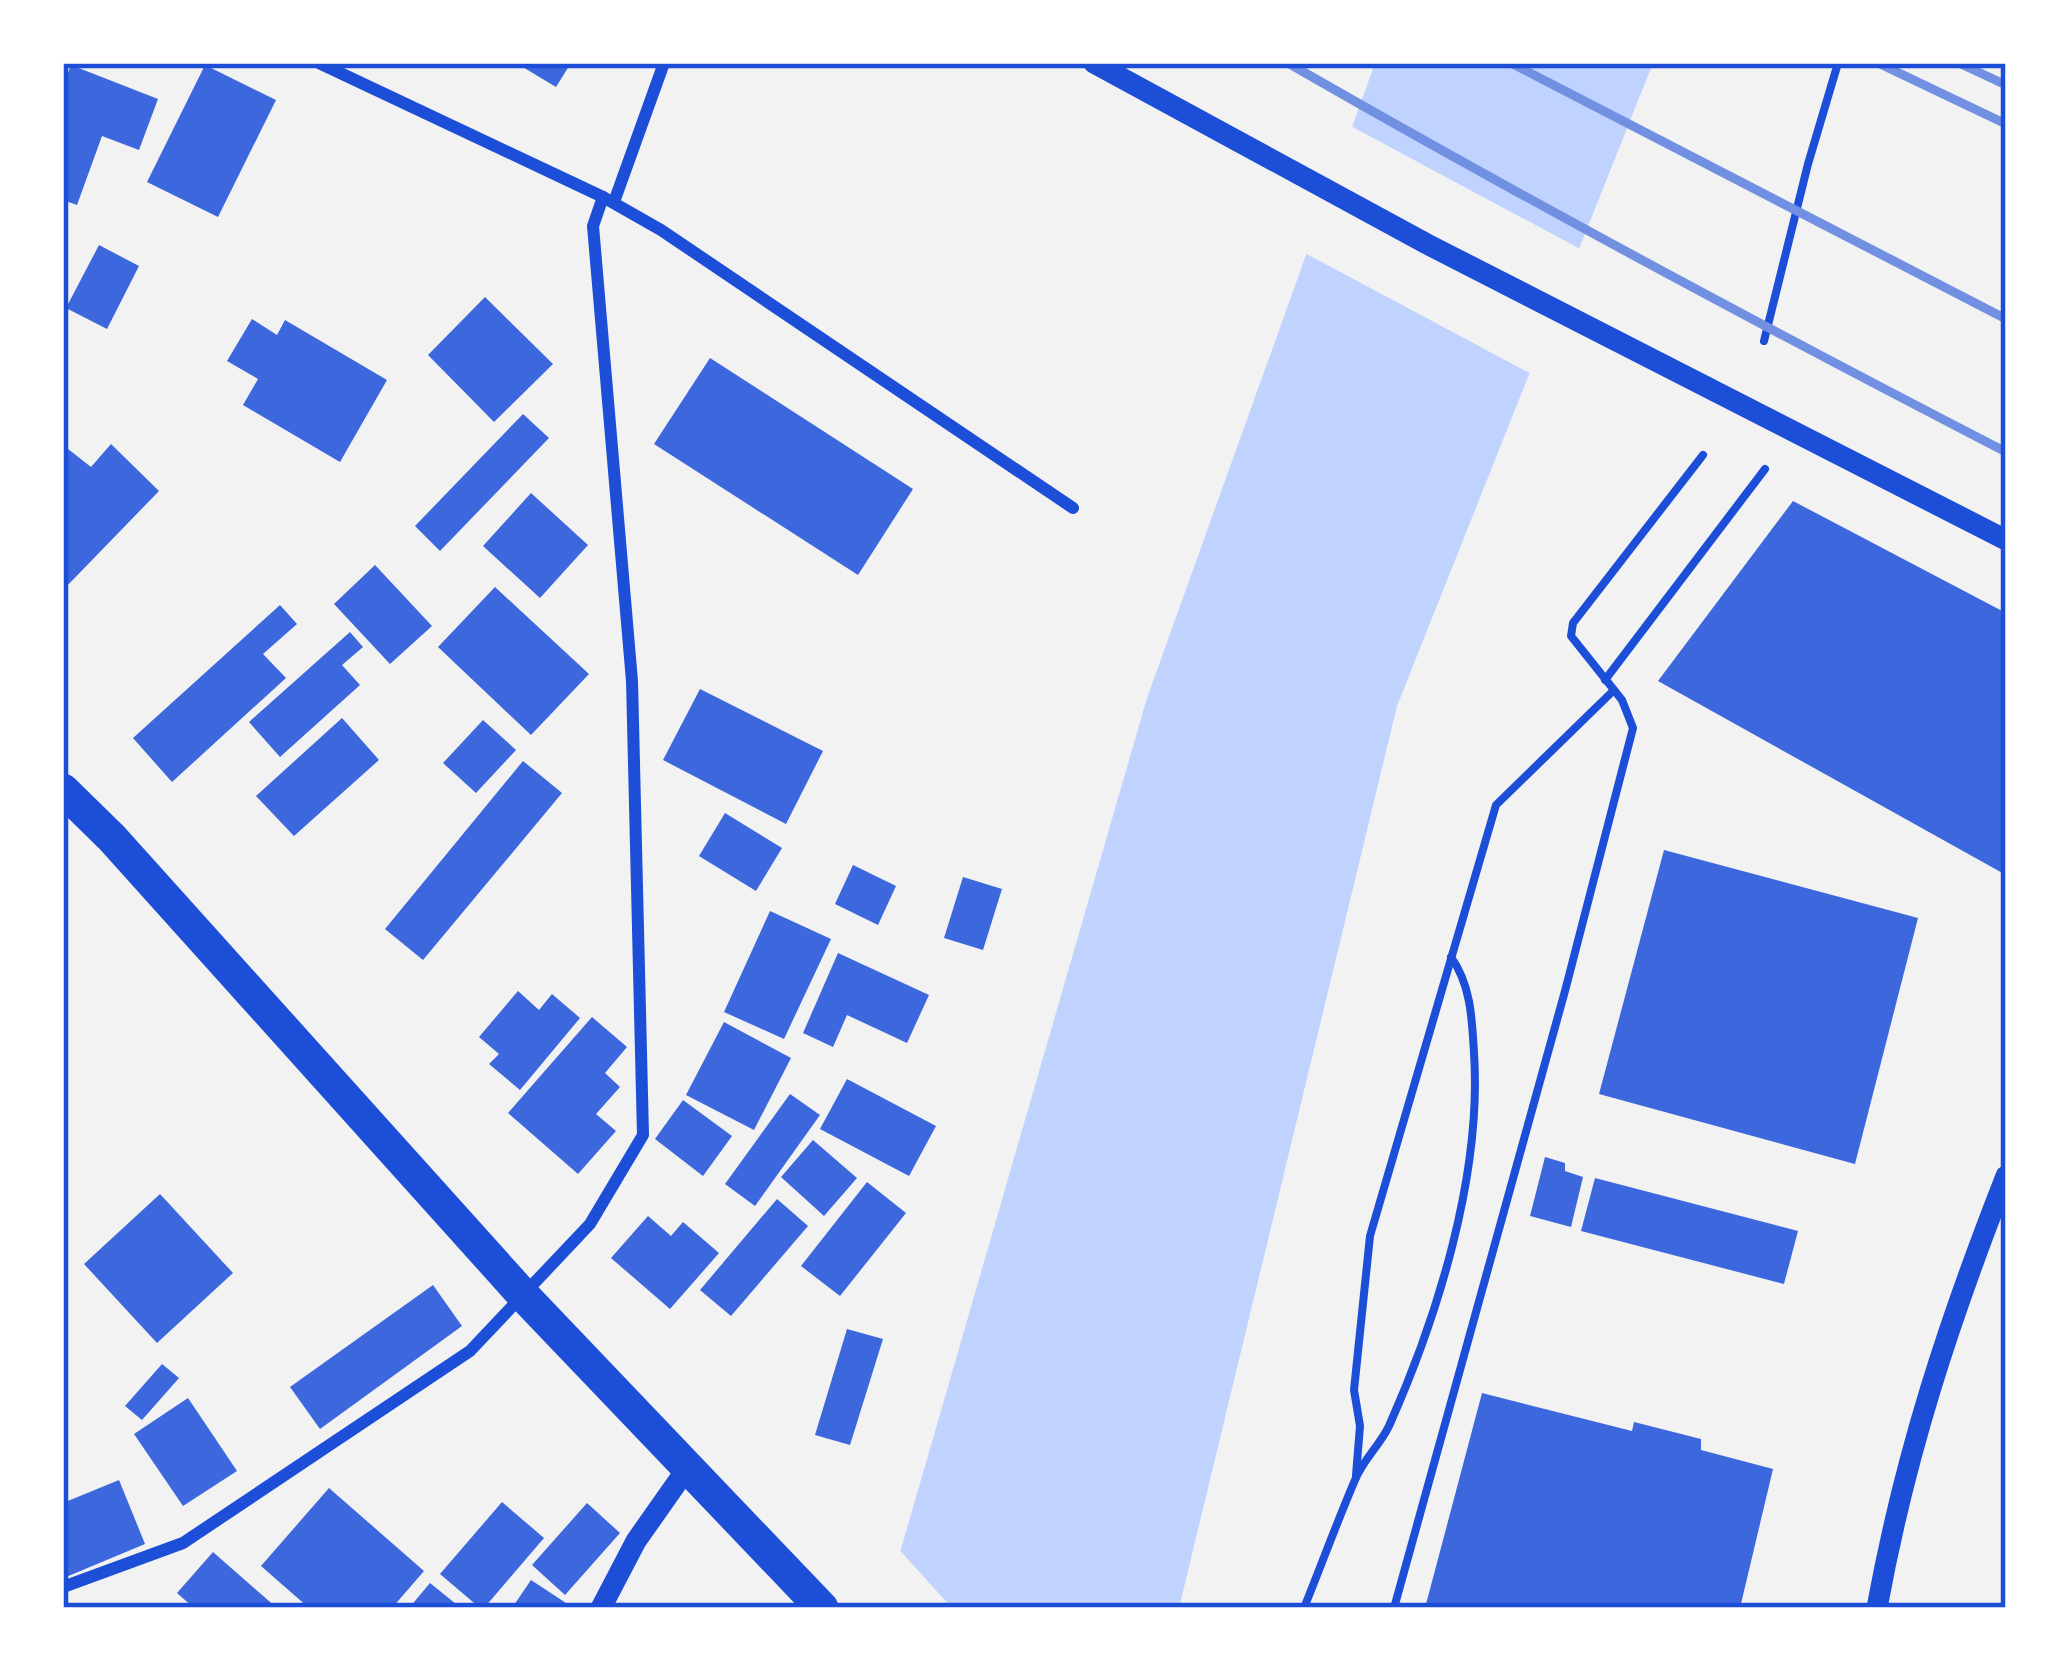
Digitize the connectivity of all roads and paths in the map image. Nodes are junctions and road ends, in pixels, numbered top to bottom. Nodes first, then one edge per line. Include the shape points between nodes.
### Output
1 (319, 63) edge
2 (664, 63) edge
3 (1094, 63) edge
4 (1838, 63) edge
5 (608, 200) junction
6 (1764, 341) dead end
7 (1703, 455) dead end
8 (1765, 469) dead end
9 (1073, 508) dead end
10 (2006, 540) edge
11 (1605, 680) junction
12 (1614, 690) junction
13 (63, 790) edge
14 (1450, 956) junction
15 (2006, 1176) edge
16 (523, 1295) junction
17 (688, 1467) junction
18 (1356, 1474) junction
19 (63, 1587) edge
20 (601, 1608) edge
21 (822, 1608) edge
22 (1304, 1608) edge
23 (1394, 1608) edge
24 (1877, 1608) edge

1 - 5 street
2 - 5 street
3 - 10 street
4 - 6 path
5 - 9 street
5 - 16 street via 593,226 632,681 643,1135 590,1224
7 - 11 path via 1573,623 1571,636
8 - 11 path
11 - 12 path
12 - 14 path via 1496,805
12 - 23 path via 1631,715 1630,742
13 - 16 highway
14 - 18 path via 1370,1236 1354,1390
14 - 18 path via 1464,976 1474,1045 1478,1097 1469,1165 1426,1328 1388,1429
15 - 24 street via 1940,1348
16 - 17 highway
16 - 19 street via 470,1351 211,1526
17 - 20 street
17 - 21 highway
18 - 22 path

